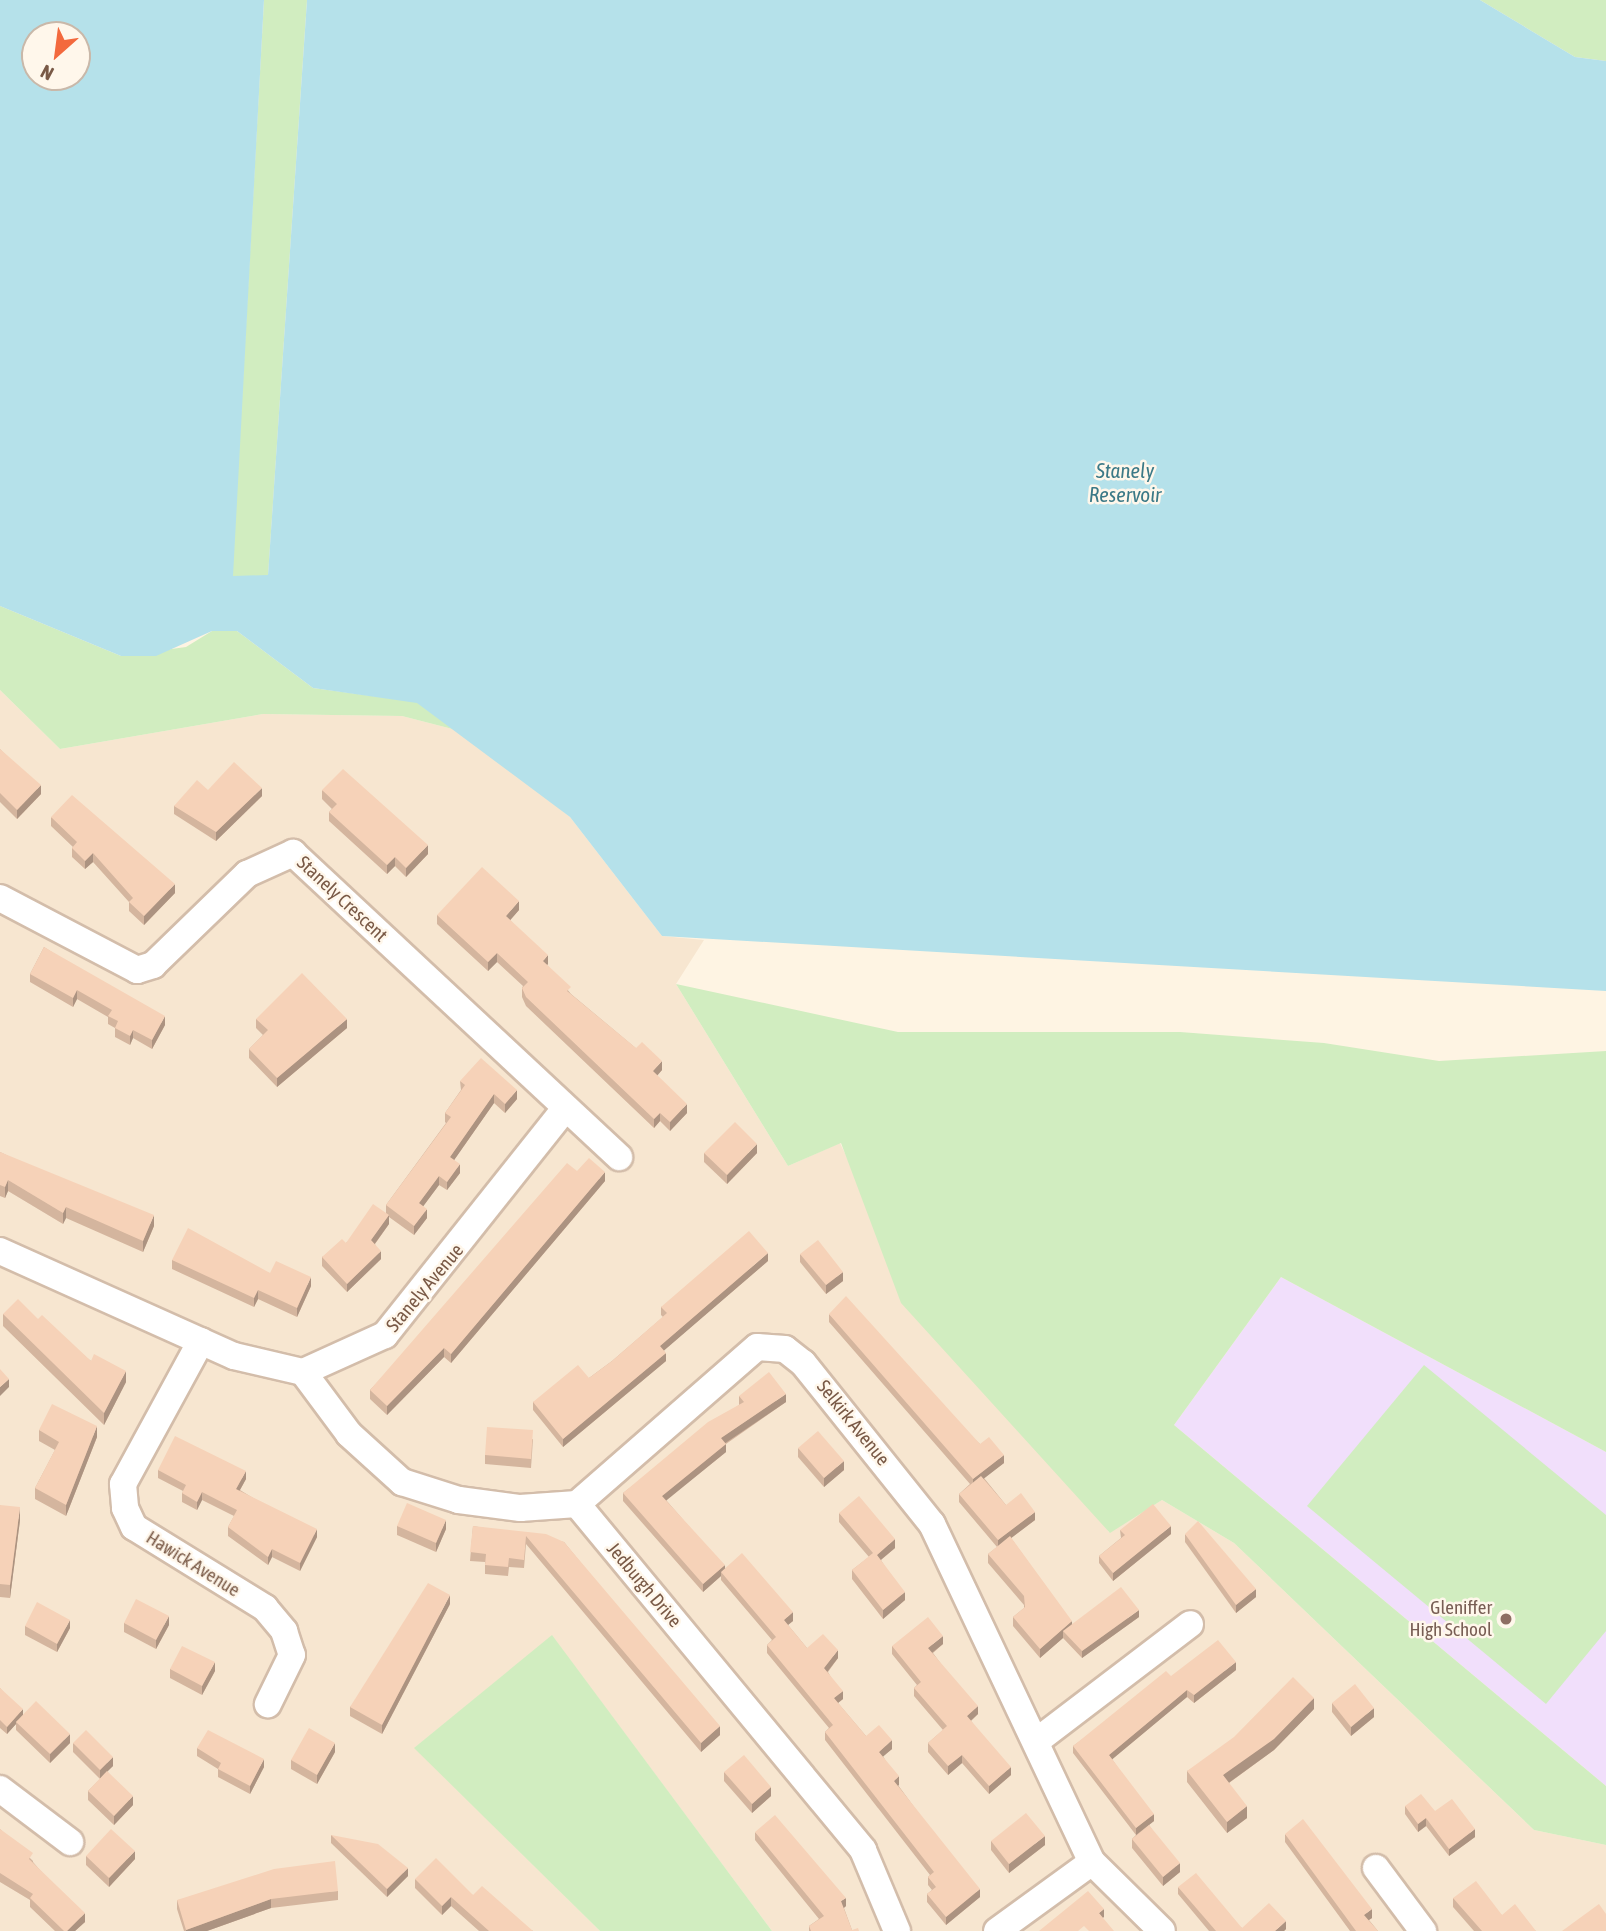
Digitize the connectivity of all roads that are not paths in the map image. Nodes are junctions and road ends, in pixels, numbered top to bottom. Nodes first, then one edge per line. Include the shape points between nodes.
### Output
1 (0, 898) edge
2 (565, 1109) junction
3 (620, 1157) dead end
4 (0, 1251) edge
5 (201, 1342) junction
6 (303, 1371) junction
7 (578, 1504) junction
8 (1190, 1624) dead end
9 (268, 1704) dead end
10 (1038, 1740) junction
11 (0, 1789) edge
12 (71, 1842) dead end
13 (1092, 1862) junction
14 (1376, 1868) dead end
15 (897, 1931) edge
16 (997, 1931) edge
17 (1162, 1931) edge
18 (1423, 1931) edge

1 - 2 street, Stanely Crescent via 137,970 153,965 247,874 293,853
2 - 3 street, Stanely Crescent
2 - 6 street, Stanely Avenue via 385,1335
4 - 5 street
5 - 6 street
5 - 9 street, Hawick Avenue via 123,1484 125,1508 134,1527 265,1608 284,1631 292,1655
6 - 7 street via 349,1434 401,1482 459,1500 520,1508
7 - 10 street, Selkirk Avenue via 757,1347 785,1349 803,1363 932,1524
7 - 15 street, Jedburgh Drive via 863,1850
8 - 10 street
10 - 13 street, Selkirk Avenue
11 - 12 street
13 - 16 street
13 - 17 street, Selkirk Avenue
14 - 18 street

